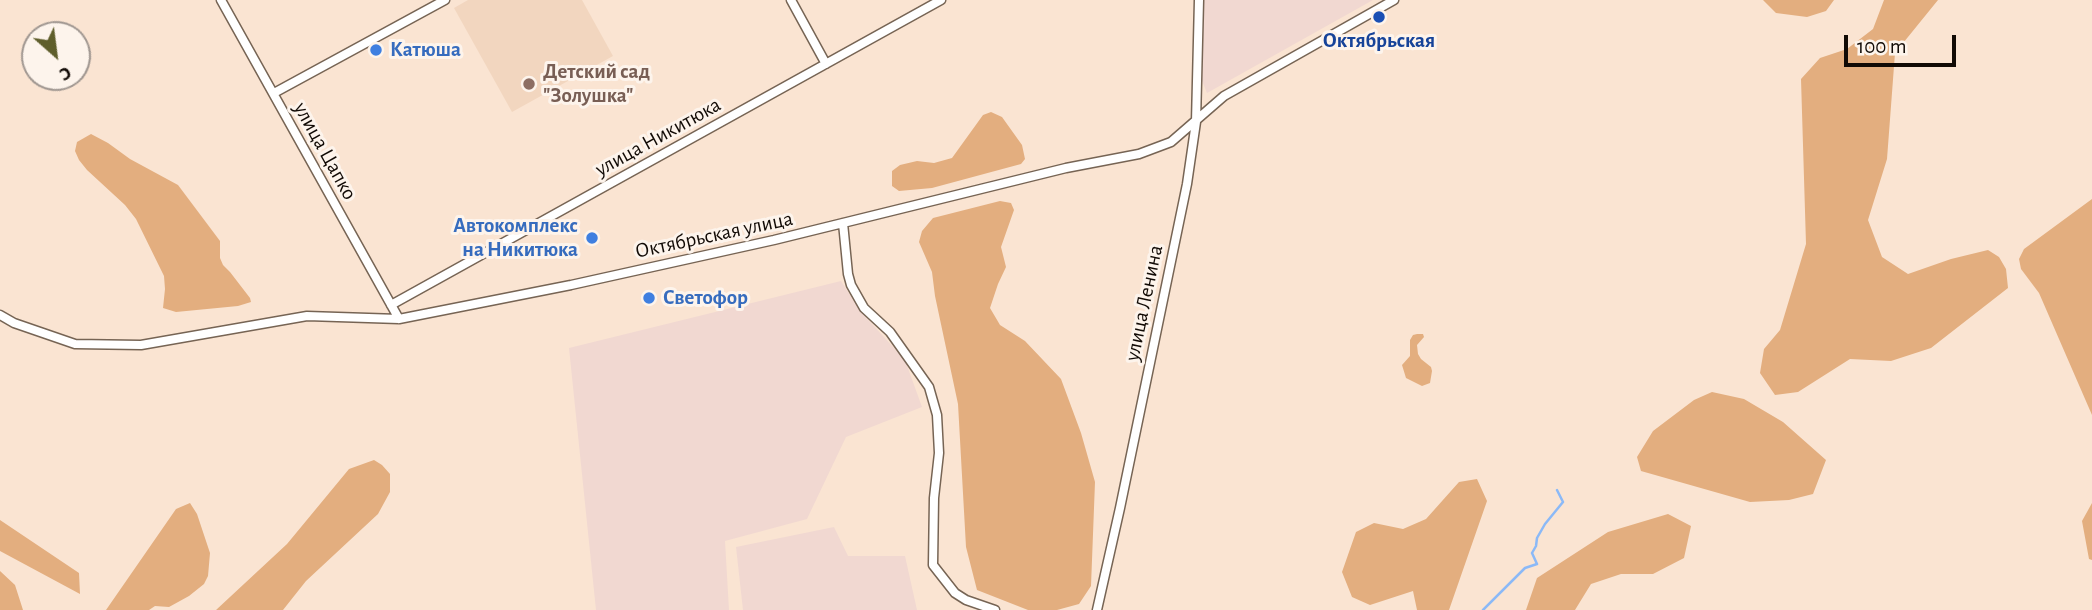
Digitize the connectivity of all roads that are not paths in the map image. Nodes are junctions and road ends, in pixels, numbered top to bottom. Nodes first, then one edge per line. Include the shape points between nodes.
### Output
1 (221, 0) edge
2 (445, 0) edge
3 (790, 0) edge
4 (941, 0) edge
5 (1199, 0) edge
6 (1394, 0) edge
7 (826, 64) junction
8 (274, 93) junction
9 (1196, 122) junction
10 (843, 223) junction
11 (391, 305) junction
12 (0, 315) edge
13 (399, 319) junction
14 (995, 610) edge
15 (1097, 610) edge

1 - 8 street, улица Цапко
2 - 8 street
3 - 7 street
4 - 7 street, улица Никитюка
5 - 9 street, улица Ленина
6 - 9 street, Октябрьская улица via 1224,96
7 - 11 street, улица Никитюка
8 - 11 street, улица Цапко
9 - 10 street, Октябрьская улица via 1171,142 1139,154
9 - 15 street, улица Ленина
10 - 13 street, Октябрьская улица
10 - 14 street via 851,285 864,308 890,332 929,387 937,415 933,565 955,593
11 - 13 street, улица Цапко
12 - 13 street, Октябрьская улица via 75,344 101,345 141,345 307,316

